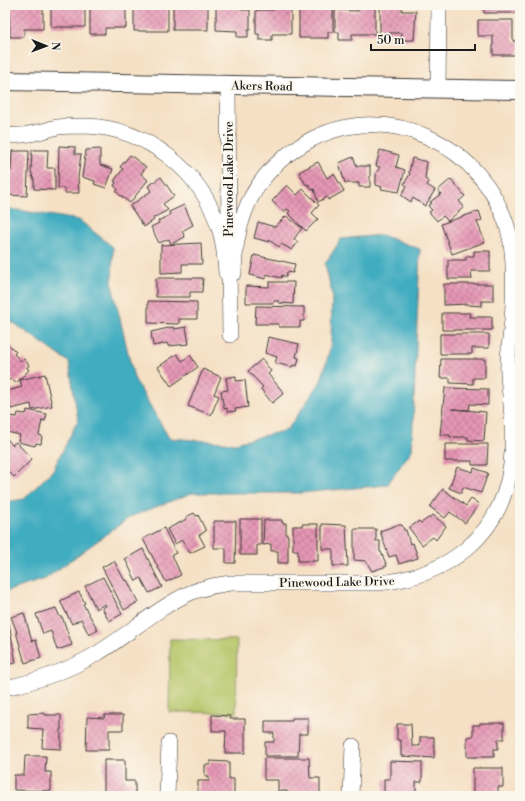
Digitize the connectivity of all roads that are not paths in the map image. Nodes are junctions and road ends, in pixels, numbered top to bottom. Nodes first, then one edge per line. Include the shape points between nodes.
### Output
1 (439, 5) edge
2 (5, 81) edge
3 (228, 85) junction
4 (438, 89) junction
5 (520, 90) edge
6 (5, 135) edge
7 (229, 273) junction
8 (230, 335) dead end
9 (5, 688) edge
10 (168, 742) dead end
11 (353, 746) dead end
12 (167, 796) edge
13 (351, 796) edge

1 - 4 street
2 - 3 street, Akers Road
3 - 4 street, Akers Road
3 - 7 street, Pinewood Lake Drive
4 - 5 street, Akers Road
6 - 7 street, Pinewood Lake Drive via 36,133 58,127 87,126 127,134 148,142 184,169 211,206 224,250 226,273
7 - 8 street, Pinewood Lake Drive
7 - 9 street, Pinewood Lake Drive via 234,273 234,249 240,223 248,202 260,182 277,164 312,139 357,126 381,125 403,128 424,135 446,145 463,158 480,176 503,213 512,256 512,329 508,350 512,407 511,464 498,507 476,540 459,556 422,576 378,584 231,583 210,587 173,602 98,653 67,669
10 - 12 street
11 - 13 street

